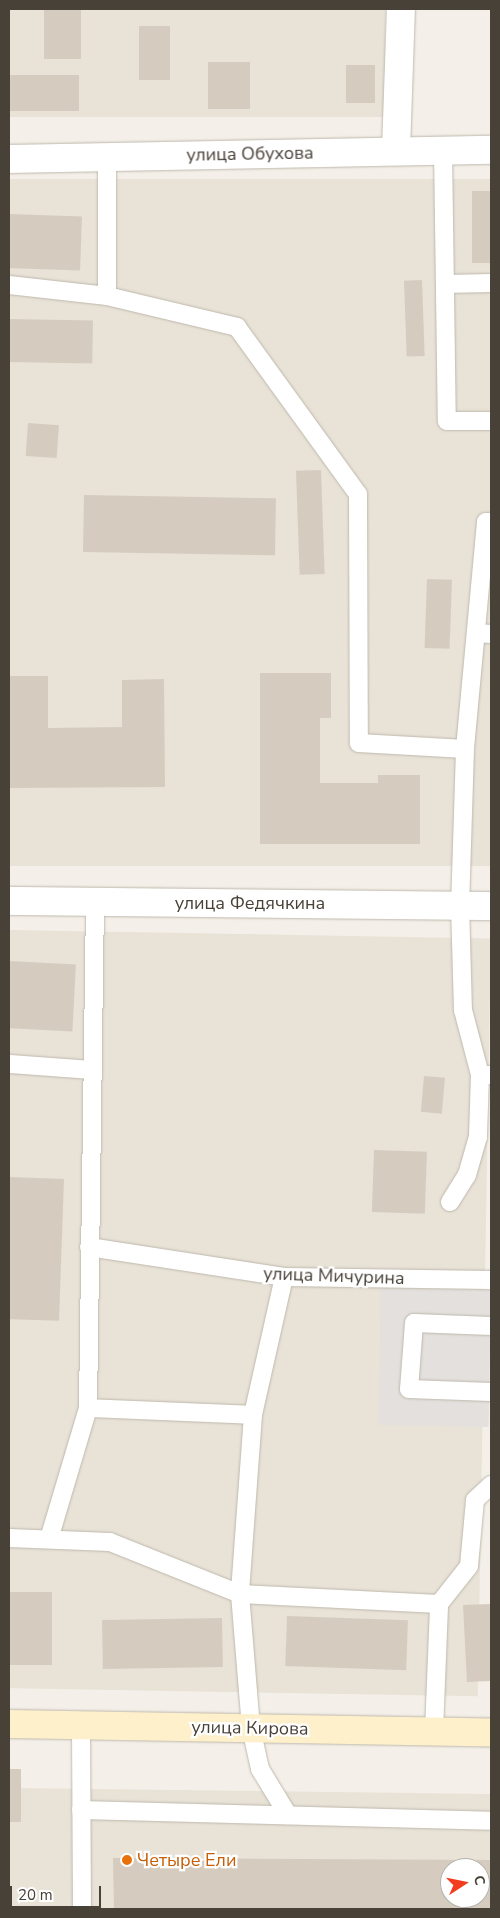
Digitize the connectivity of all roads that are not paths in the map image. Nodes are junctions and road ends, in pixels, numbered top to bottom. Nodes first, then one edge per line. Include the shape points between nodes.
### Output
1 (401, 9) edge
2 (443, 149) junction
3 (396, 150) junction
4 (491, 150) edge
5 (106, 157) junction
6 (9, 159) edge
7 (445, 284) junction
8 (491, 284) edge
9 (9, 285) edge
10 (108, 296) junction
11 (491, 421) edge
12 (491, 522) edge
13 (484, 634) edge
14 (465, 749) junction
15 (9, 901) edge
16 (95, 902) junction
17 (460, 904) junction
18 (491, 906) edge
19 (9, 1064) edge
20 (90, 1070) junction
21 (486, 1075) edge
22 (450, 1202) dead end
23 (89, 1247) junction
24 (284, 1277) junction
25 (491, 1280) edge
26 (491, 1326) edge
27 (491, 1392) edge
28 (88, 1408) junction
29 (253, 1415) junction
30 (491, 1485) edge
31 (9, 1538) edge
32 (49, 1539) junction
33 (240, 1594) junction
34 (439, 1604) junction
35 (9, 1724) edge
36 (82, 1725) junction
37 (251, 1728) junction
38 (434, 1732) junction
39 (491, 1732) edge
40 (81, 1810) junction
41 (288, 1816) junction
42 (491, 1821) edge
43 (82, 1909) edge

1 - 3 street
2 - 3 street, улица Обухова
2 - 4 street, улица Обухова
2 - 7 lane
3 - 5 street, улица Обухова
5 - 6 street, улица Обухова
5 - 10 lane
7 - 8 lane
7 - 11 lane via 447,421
9 - 10 lane
10 - 14 lane via 237,327 358,494 359,743
12 - 13 lane via 486,522
13 - 14 lane
14 - 17 lane
15 - 16 street, улица Федячкина
16 - 17 street, улица Федячкина
16 - 20 lane
17 - 18 street, улица Федячкина
17 - 21 lane via 463,1010
19 - 20 lane
20 - 23 lane
21 - 22 lane via 478,1137 467,1174
23 - 24 lane, улица Мичурина
23 - 28 lane
24 - 25 lane, улица Мичурина
24 - 29 lane
26 - 27 lane via 414,1322 409,1389
28 - 29 lane
28 - 32 lane
29 - 33 lane
30 - 34 lane via 475,1500 469,1566
31 - 32 lane
32 - 33 lane via 110,1542
33 - 34 lane
33 - 37 lane
34 - 38 lane
35 - 36 main road, улица Кирова
36 - 37 main road, улица Кирова
36 - 40 lane
37 - 38 main road, улица Кирова
37 - 41 lane via 260,1769
38 - 39 main road, улица Кирова
40 - 41 lane
40 - 43 lane
41 - 42 lane

